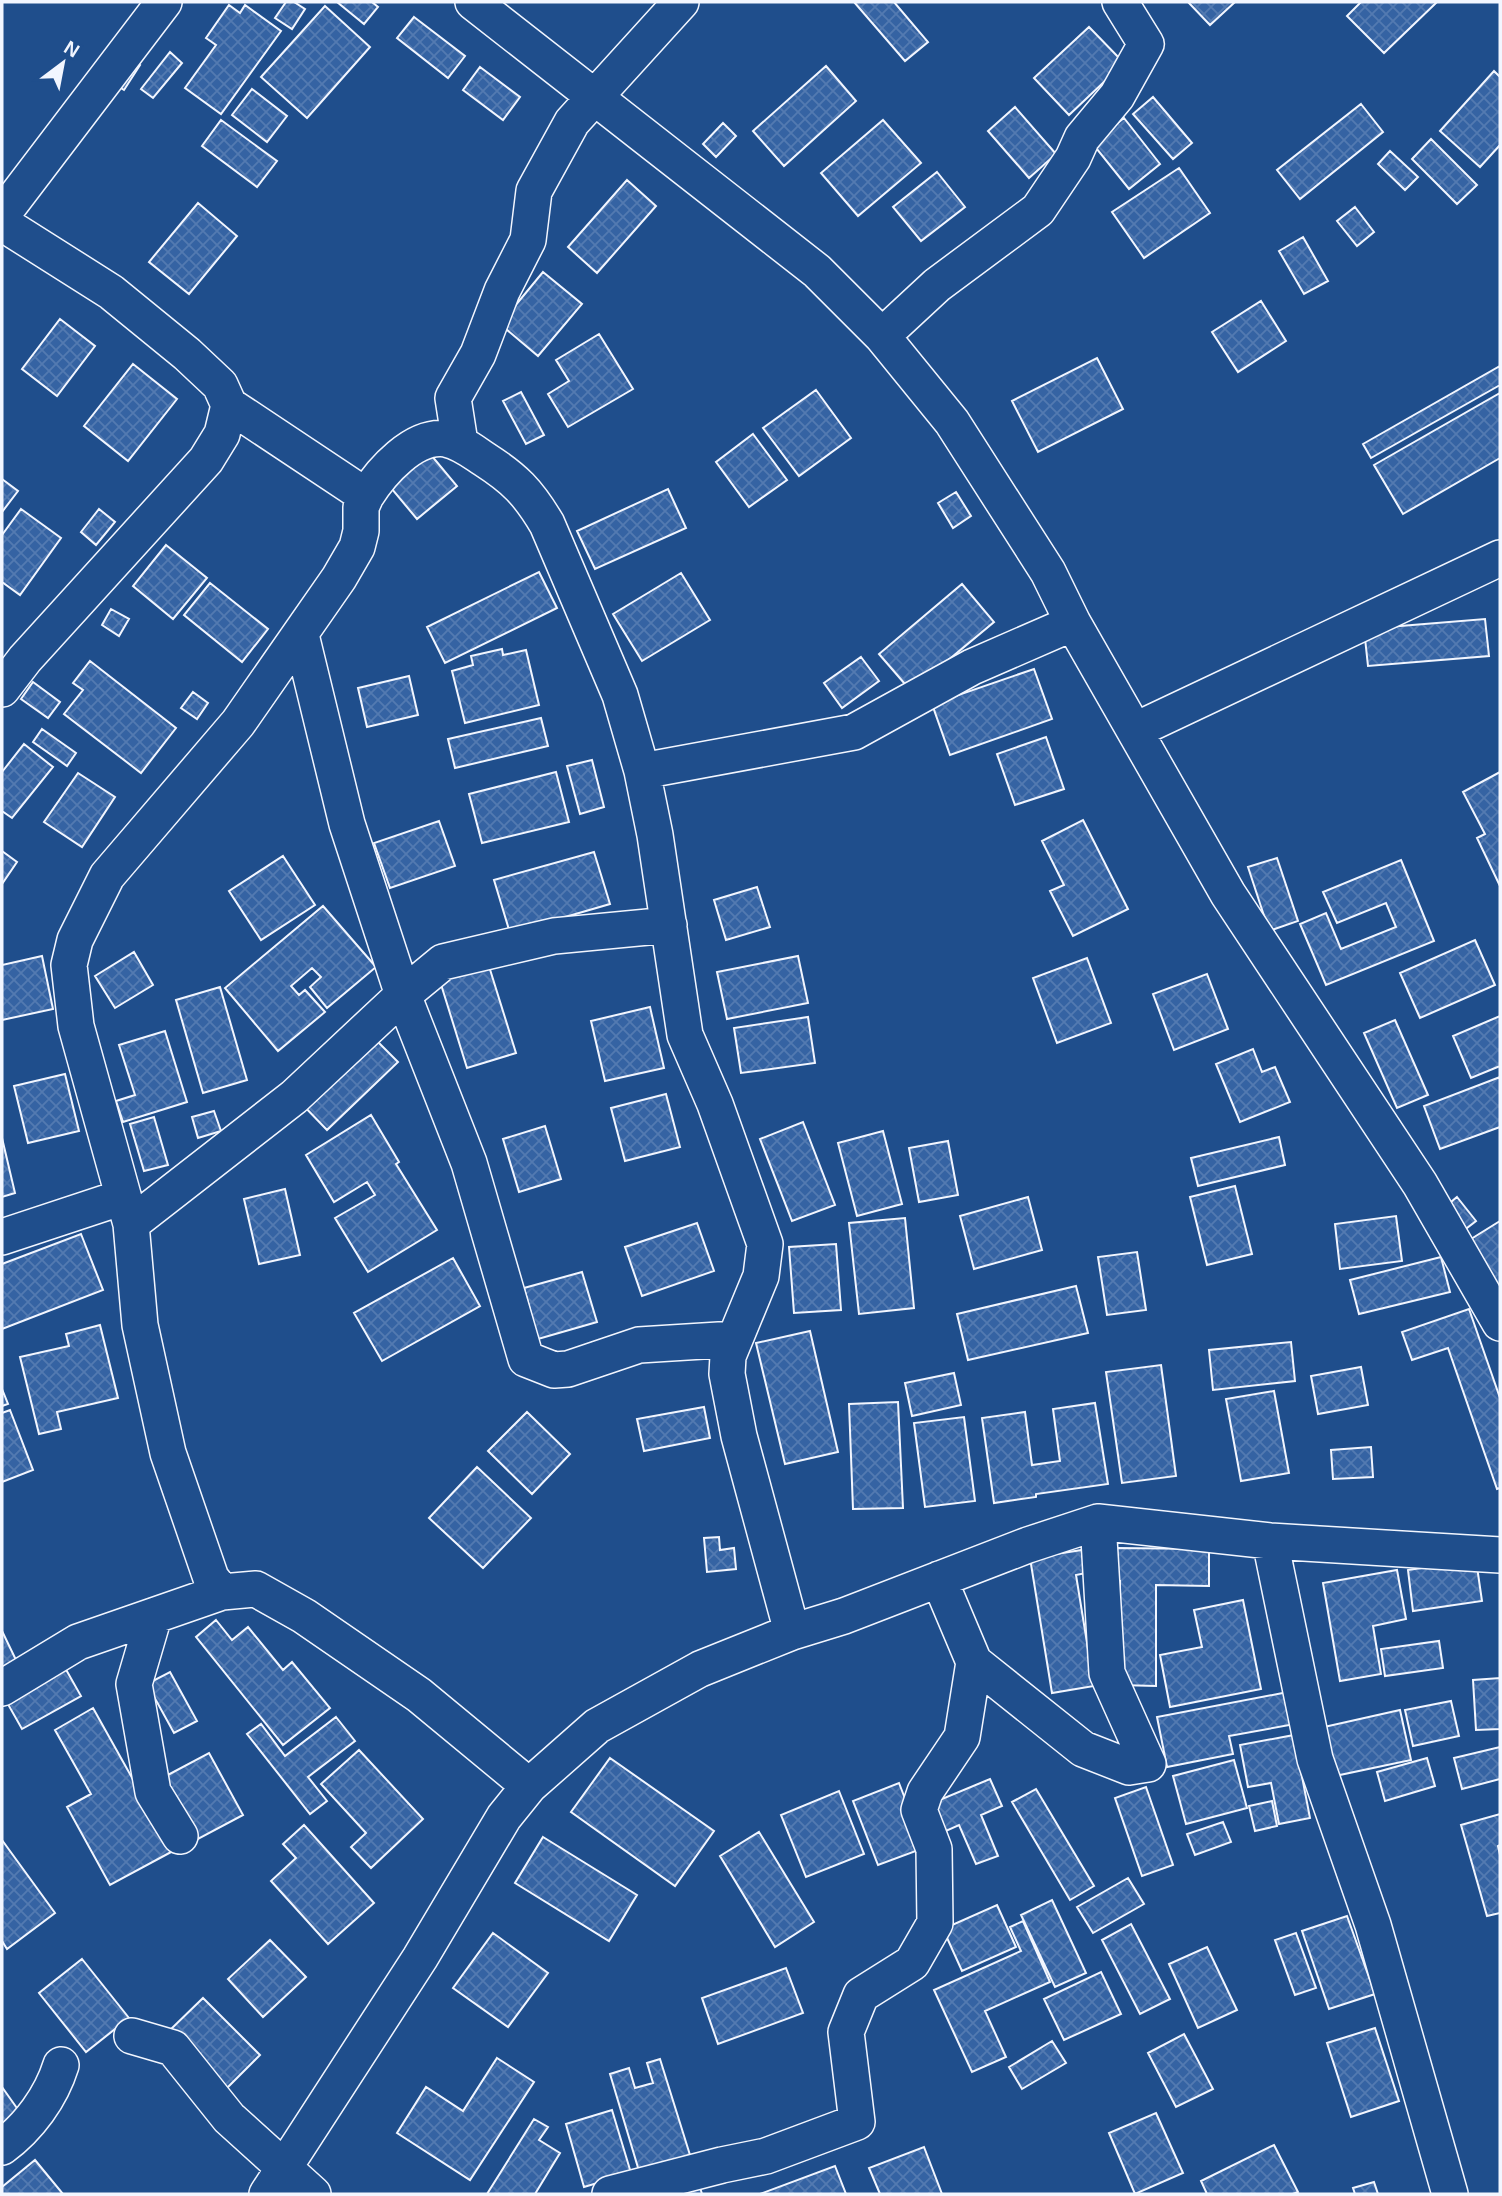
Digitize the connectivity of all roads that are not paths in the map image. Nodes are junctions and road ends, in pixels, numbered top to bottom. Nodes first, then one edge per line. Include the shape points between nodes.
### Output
1 (164, 2) edge
2 (473, 2) edge
3 (681, 2) edge
4 (1120, 2) edge
5 (594, 96) junction
6 (2, 215) edge
7 (2, 223) edge
8 (882, 336) junction
9 (453, 398) junction
10 (229, 405) junction
11 (421, 443) junction
12 (460, 443) junction
13 (366, 496) junction
14 (1500, 558) edge
15 (1073, 623) junction
16 (301, 635) junction
17 (13, 650) edge
18 (2, 689) edge
19 (1136, 730) junction
20 (642, 771) junction
21 (669, 925) junction
22 (403, 995) junction
23 (127, 1211) junction
24 (2, 1237) edge
25 (1500, 1323) edge
26 (735, 1339) junction
27 (1098, 1522) junction
28 (1270, 1541) junction
29 (1500, 1555) edge
30 (939, 1579) junction
31 (222, 1592) junction
32 (153, 1616) junction
33 (792, 1632) junction
34 (974, 1662) junction
35 (2, 1688) edge
36 (529, 1786) junction
37 (180, 1836) dead end
38 (132, 2036) dead end
39 (61, 2064) dead end
40 (2, 2147) edge
41 (723, 2179) edge
42 (275, 2181) edge
43 (313, 2194) edge
44 (610, 2194) edge
45 (1450, 2194) edge

1 - 6 street
2 - 5 street
3 - 5 street
4 - 8 street via 1146,44 1117,96 1082,138 1038,210 937,285
5 - 8 street via 817,271
5 - 9 street via 572,122 534,191 528,240 478,354
7 - 10 street via 111,292 220,385
8 - 15 street via 952,422 1048,572
9 - 11 street
9 - 12 street
10 - 13 street
10 - 17 street via 222,434 205,460
11 - 12 street via 443,438
11 - 13 street via 396,459
12 - 20 street via 506,472 531,498 547,524 620,695
13 - 16 street via 356,547
14 - 19 street
15 - 19 street
15 - 20 street via 972,667 854,732
16 - 22 street via 347,824
16 - 23 street via 238,723 107,876 75,940 69,965 76,1026
17 - 18 street
19 - 25 street via 1228,894 1420,1184
20 - 21 street
21 - 22 street via 554,936 443,962
21 - 26 street via 685,1035 765,1244 761,1276
22 - 23 street via 294,1097
22 - 26 street via 469,1163 526,1359 554,1370 568,1369 639,1345
23 - 24 street
23 - 31 street via 140,1325 168,1453 211,1578
26 - 33 street via 727,1374
27 - 28 street
27 - 30 street
27 - 34 street via 1107,1673 1148,1764 1129,1767 1083,1749
28 - 29 street
28 - 45 street via 1315,1759 1373,1925
30 - 33 street
30 - 34 street
31 - 32 street
31 - 36 street via 257,1589 304,1616 419,1695
32 - 35 street via 78,1642
32 - 37 street via 134,1684 153,1792
33 - 36 street via 700,1669 597,1726
34 - 41 street via 962,1737 925,1792 919,1810 934,1849 935,1923 912,1964 861,1995 846,2032 857,2122 766,2156
36 - 42 street via 503,1816 420,1958
38 - 42 street via 173,2048
39 - 40 street via 55,2084 20,2133
41 - 44 street
42 - 43 street

